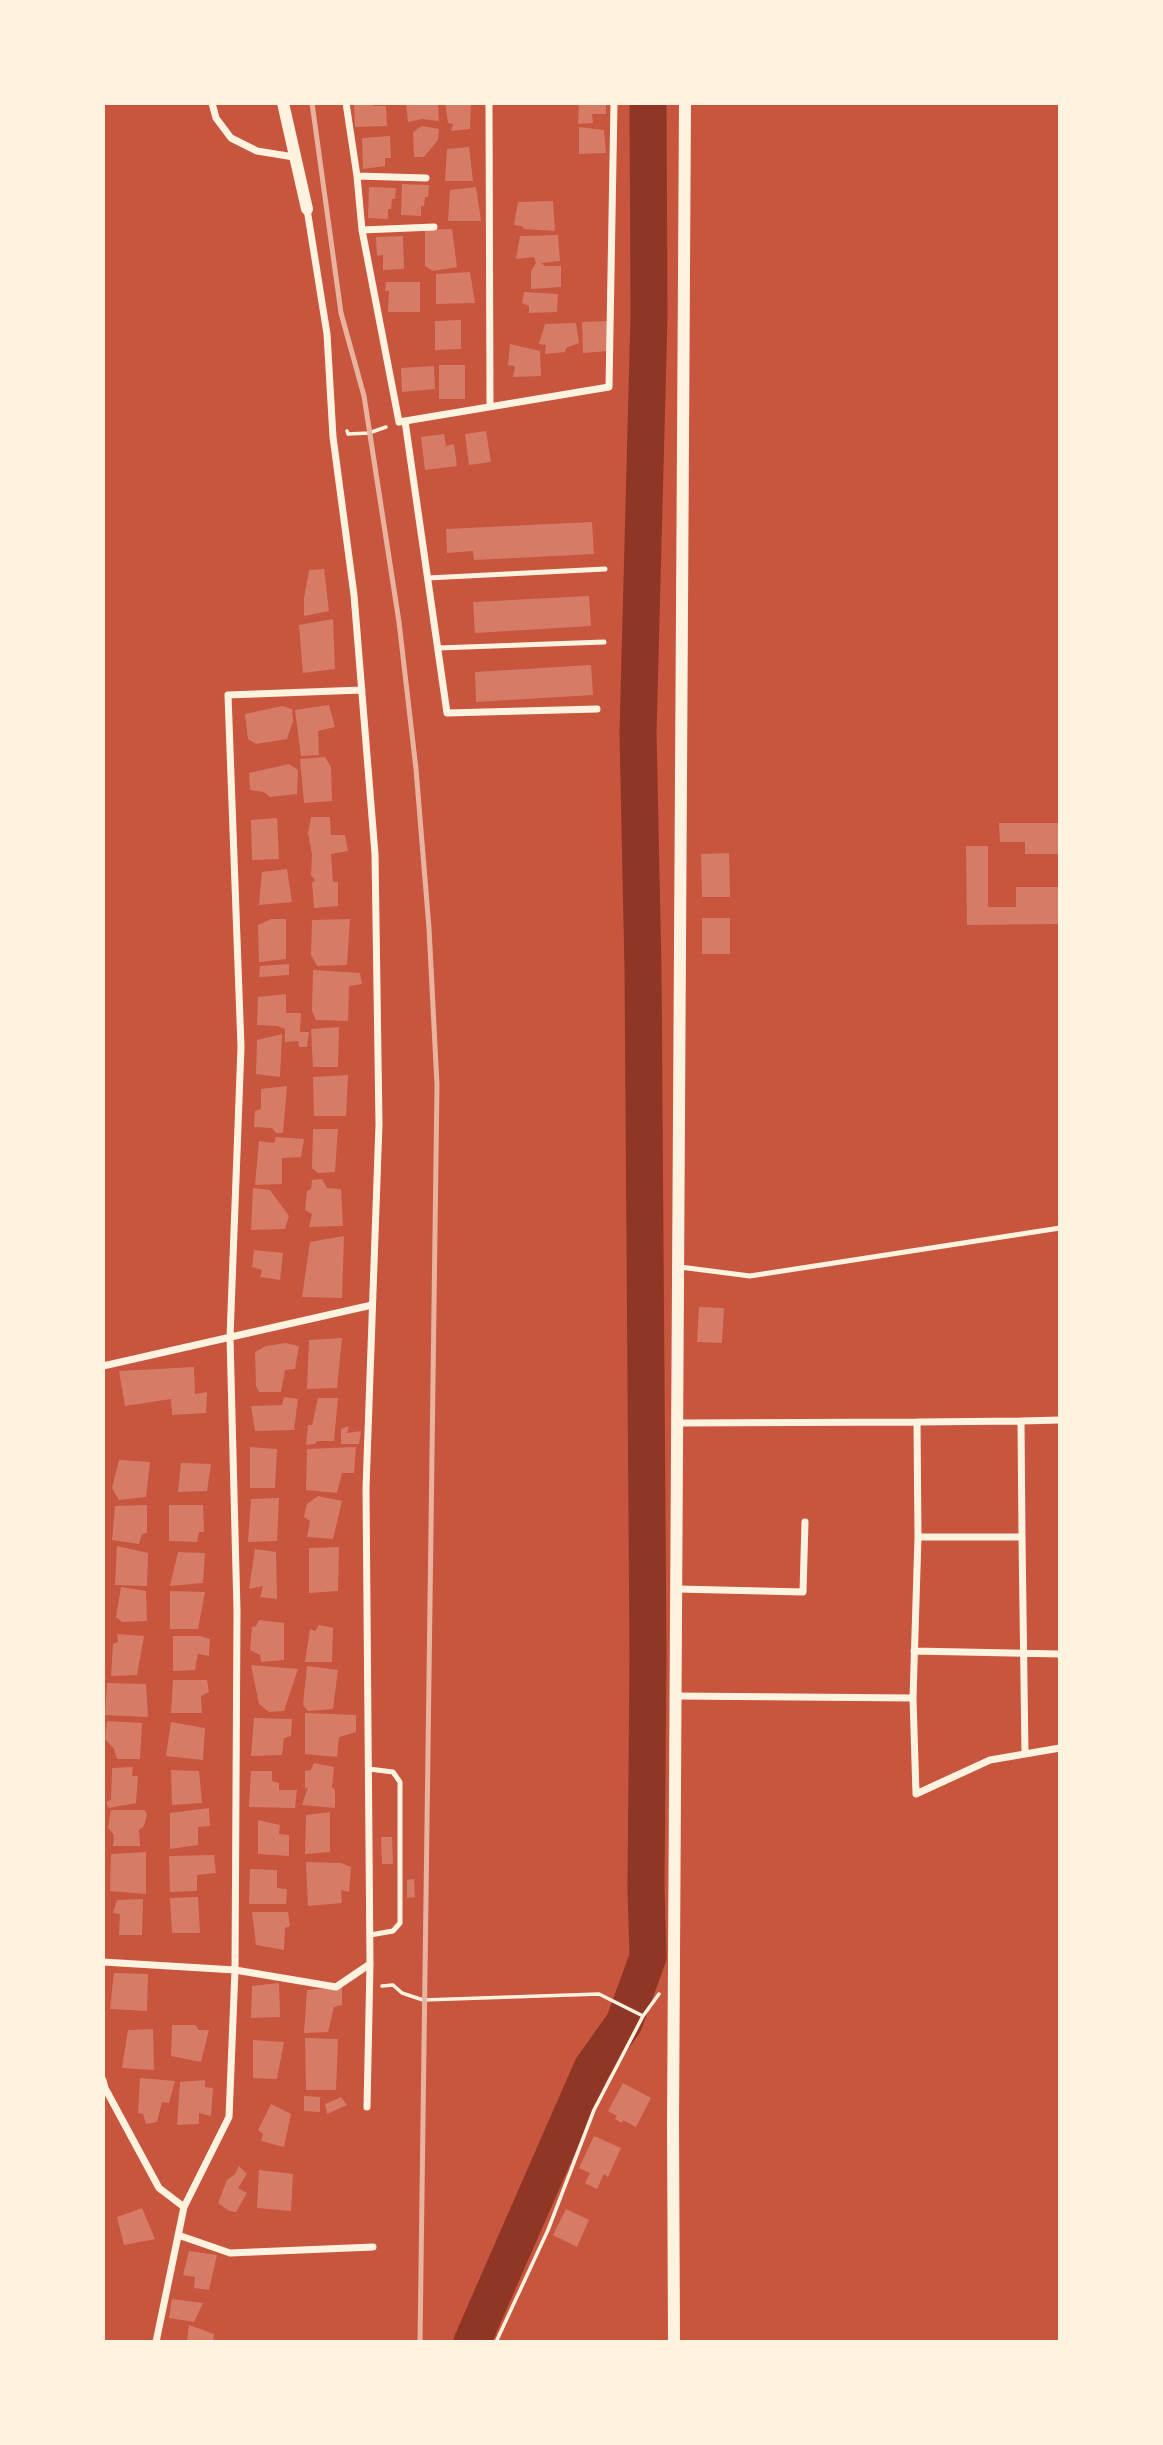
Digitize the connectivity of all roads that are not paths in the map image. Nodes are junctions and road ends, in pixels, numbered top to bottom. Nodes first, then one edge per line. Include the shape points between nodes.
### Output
1 (212, 103) edge
2 (283, 103) edge
3 (346, 103) edge
4 (489, 103) edge
5 (614, 103) edge
6 (685, 103) edge
7 (294, 157) junction
8 (357, 176) junction
9 (426, 178) dead end
10 (307, 209) joint
11 (434, 227) dead end
12 (362, 230) junction
13 (490, 406) junction
14 (402, 421) junction
15 (605, 569) dead end
16 (428, 578) junction
17 (604, 642) dead end
18 (438, 648) junction
19 (362, 690) junction
20 (597, 709) dead end
21 (1060, 1228) edge
22 (680, 1267) junction
23 (372, 1305) junction
24 (230, 1337) junction
25 (103, 1366) edge
26 (1060, 1420) edge
27 (1021, 1421) junction
28 (917, 1422) junction
29 (679, 1423) junction
30 (805, 1522) dead end
31 (918, 1537) junction
32 (1022, 1537) junction
33 (678, 1589) junction
34 (914, 1651) junction
35 (1024, 1653) junction
36 (1060, 1654) edge
37 (677, 1696) junction
38 (913, 1698) junction
39 (1060, 1748) edge
40 (1025, 1754) junction
41 (369, 1769) junction
42 (370, 1935) junction
43 (103, 1962) edge
44 (370, 1964) junction
45 (235, 1970) junction
46 (103, 2080) edge
47 (367, 2107) dead end
48 (184, 2207) junction
49 (178, 2235) junction
50 (373, 2247) dead end
51 (156, 2342) edge
52 (674, 2342) edge

1 - 7 street via 216,118 231,138 257,151
2 - 7 street
3 - 8 street
4 - 13 street
5 - 13 street via 609,387
6 - 22 street
7 - 10 street
8 - 9 street
8 - 12 street
10 - 19 street via 327,334 333,437
11 - 12 street
12 - 14 street
13 - 14 street
14 - 16 street
15 - 16 lane
16 - 18 street
17 - 18 lane
18 - 20 street via 447,713
19 - 23 street via 375,854 379,1124
19 - 24 street via 228,695 241,1047
21 - 22 lane via 750,1276
22 - 29 street
23 - 24 street
23 - 41 street via 366,1488
24 - 25 street
24 - 45 street via 237,1611
26 - 27 street
27 - 28 street
27 - 32 street
28 - 29 street
28 - 31 street
29 - 33 street
30 - 33 street via 803,1592
31 - 32 street
31 - 34 street
32 - 35 street
33 - 37 street
34 - 35 street
34 - 38 street
35 - 36 street
35 - 40 street
37 - 38 street
37 - 52 street
38 - 40 street via 916,1794 990,1760
39 - 40 street
41 - 42 street
41 - 42 lane via 393,1772 400,1782 400,1923 393,1931
42 - 44 street
43 - 45 street
44 - 45 street via 336,1987
44 - 47 street
45 - 48 street via 229,2117
46 - 48 street via 159,2188
48 - 49 street
49 - 50 street via 230,2253
49 - 51 street

